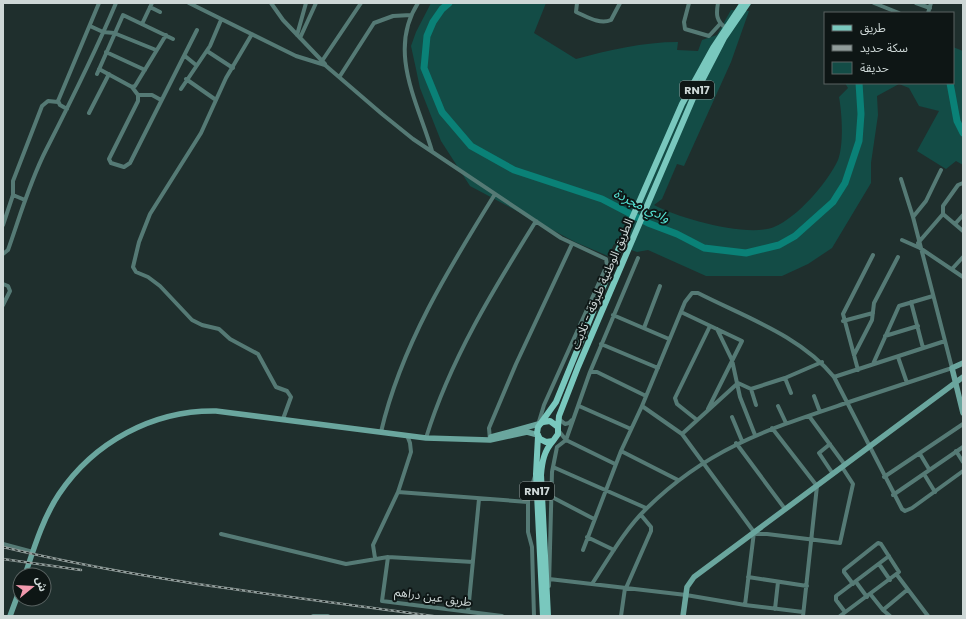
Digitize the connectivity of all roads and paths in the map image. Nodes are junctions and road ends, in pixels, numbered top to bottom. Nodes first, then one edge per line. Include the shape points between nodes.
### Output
1 (99, 3) edge
2 (116, 3) edge
3 (189, 3) edge
4 (271, 3) edge
5 (306, 3) edge
6 (316, 3) edge
7 (361, 3) edge
8 (418, 3) edge
9 (577, 3) edge
10 (620, 3) edge
11 (687, 3) edge
12 (718, 3) edge
13 (743, 3) edge
14 (748, 3) edge
15 (874, 3) edge
16 (916, 3) edge
17 (932, 3) edge
18 (151, 5) edge
19 (275, 5) edge
20 (929, 11) edge
21 (160, 12) dead end
22 (896, 12) edge
23 (411, 15) junction
24 (221, 20) junction
25 (142, 24) junction
26 (720, 24) junction
27 (90, 26) junction
28 (726, 28) junction
29 (197, 30) dead end
30 (104, 32) junction
31 (114, 33) junction
32 (252, 34) junction
33 (166, 35) junction
34 (298, 36) junction
35 (174, 39) dead end
36 (156, 50) junction
37 (207, 51) junction
38 (106, 52) junction
39 (185, 56) junction
40 (323, 63) junction
41 (196, 65) junction
42 (233, 68) junction
43 (99, 69) junction
44 (145, 70) junction
45 (97, 74) dead end
46 (108, 74) junction
47 (340, 76) junction
48 (186, 79) junction
49 (132, 87) junction
50 (181, 89) dead end
51 (138, 95) junction
52 (161, 100) junction
53 (216, 100) junction
54 (58, 102) junction
55 (67, 109) junction
56 (89, 113) dead end
57 (432, 151) junction
58 (941, 170) dead end
59 (901, 179) dead end
60 (963, 183) edge
61 (495, 194) junction
62 (13, 195) junction
63 (25, 200) junction
64 (943, 214) junction
65 (963, 215) edge
66 (913, 217) junction
67 (536, 222) junction
68 (956, 224) junction
69 (3, 225) edge
70 (963, 231) edge
71 (902, 240) dead end
72 (918, 243) junction
73 (572, 244) junction
74 (920, 248) junction
75 (3, 254) edge
76 (873, 255) dead end
77 (898, 257) dead end
78 (963, 257) edge
79 (638, 258) dead end
80 (952, 269) junction
81 (963, 277) edge
82 (3, 284) edge
83 (660, 286) dead end
84 (932, 296) junction
85 (911, 302) junction
86 (3, 305) edge
87 (681, 312) junction
88 (873, 313) junction
89 (613, 315) junction
90 (844, 321) junction
91 (710, 326) junction
92 (918, 326) junction
93 (644, 328) junction
94 (716, 329) junction
95 (885, 336) junction
96 (670, 339) junction
97 (945, 341) junction
98 (601, 344) junction
99 (923, 348) junction
100 (854, 355) junction
101 (898, 357) junction
102 (732, 360) junction
103 (822, 362) junction
104 (963, 363) edge
105 (873, 364) junction
106 (658, 368) junction
107 (952, 368) junction
108 (858, 370) junction
109 (590, 372) junction
110 (834, 377) junction
111 (963, 377) edge
112 (785, 378) junction
113 (738, 383) junction
114 (907, 383) junction
115 (956, 383) junction
116 (751, 389) junction
117 (791, 393) dead end
118 (646, 396) junction
119 (814, 396) dead end
120 (848, 403) junction
121 (544, 405) junction
122 (756, 405) dead end
123 (579, 406) junction
124 (642, 406) junction
125 (778, 406) dead end
126 (708, 408) junction
127 (820, 412) junction
128 (963, 413) edge
129 (548, 415) junction
130 (559, 416) junction
131 (809, 416) junction
132 (732, 417) dead end
133 (574, 418) junction
134 (283, 419) junction
135 (697, 420) junction
136 (786, 423) junction
137 (540, 424) junction
138 (963, 424) edge
139 (557, 426) junction
140 (772, 428) junction
141 (631, 429) junction
142 (381, 432) junction
143 (682, 434) junction
144 (407, 435) junction
145 (755, 435) junction
146 (538, 436) junction
147 (426, 438) junction
148 (489, 439) junction
149 (554, 440) junction
150 (566, 440) junction
151 (742, 441) junction
152 (736, 443) junction
153 (830, 444) junction
154 (869, 446) junction
155 (963, 447) edge
156 (546, 450) junction
157 (621, 451) junction
158 (956, 451) junction
159 (920, 454) junction
160 (554, 457) junction
161 (703, 462) junction
162 (963, 462) edge
163 (616, 464) junction
164 (844, 466) junction
165 (552, 467) junction
166 (929, 469) junction
167 (963, 471) edge
168 (536, 474) junction
169 (833, 474) junction
170 (924, 474) junction
171 (884, 477) junction
172 (678, 480) junction
173 (817, 486) junction
174 (607, 490) junction
175 (398, 492) junction
176 (936, 492) junction
177 (893, 495) junction
178 (550, 496) junction
179 (479, 499) junction
180 (528, 502) junction
181 (646, 508) junction
182 (785, 509) junction
183 (641, 515) junction
184 (594, 519) junction
185 (754, 533) junction
186 (221, 534) dead end
187 (587, 537) junction
188 (812, 540) junction
189 (3, 544) edge
190 (541, 545) junction
191 (583, 550) dead end
192 (614, 550) junction
193 (33, 552) junction
194 (889, 556) junction
195 (388, 557) junction
196 (375, 558) junction
197 (473, 562) junction
198 (878, 564) junction
199 (28, 567) edge
200 (897, 575) junction
201 (748, 577) junction
202 (549, 579) junction
203 (890, 580) junction
204 (778, 582) junction
205 (854, 583) junction
206 (592, 584) junction
207 (807, 586) junction
208 (626, 588) junction
209 (908, 590) junction
210 (686, 595) junction
211 (869, 596) junction
212 (745, 605) junction
213 (775, 609) junction
214 (883, 610) junction
215 (468, 612) junction
216 (845, 612) junction
217 (803, 614) edge
218 (313, 616) edge
219 (328, 616) edge
220 (502, 616) edge
221 (534, 616) edge
222 (542, 616) edge
223 (549, 616) edge
224 (621, 616) edge
225 (683, 616) edge
226 (840, 616) edge
227 (890, 616) edge
228 (928, 616) edge

1 - 27 street
2 - 30 street
3 - 24 street
4 - 19 street
5 - 34 street
6 - 34 street
7 - 40 street
8 - 23 street
9 - 10 street via 576,12 605,22 611,20
11 - 26 street via 684,26 689,31 709,36
12 - 26 street via 716,16
13 - 28 main road, الطريق الوطنية طبرقة - تلابت / RN17
14 - 130 main road, الطريق الوطنية طبرقة - تلابت / RN17 via 724,38 694,96
15 - 22 street
16 - 20 street
17 - 20 street
18 - 21 street
18 - 25 street
19 - 34 street
23 - 47 street via 393,16 374,23
23 - 57 street via 404,46 407,74
24 - 32 street
24 - 37 street
25 - 31 street via 123,15
25 - 33 street
26 - 28 street
27 - 30 street
27 - 54 street
28 - 129 main road, الطريق الوطنية طبرقة - تلابت / RN17 via 682,104 556,402
29 - 39 street
30 - 31 street
30 - 55 street
31 - 36 street
31 - 38 street
32 - 40 street via 296,56
32 - 42 street
33 - 35 street
33 - 36 street
34 - 40 street
36 - 44 street
37 - 41 street
37 - 42 street
38 - 43 street
38 - 44 street
39 - 41 street
39 - 52 street
40 - 47 street
41 - 48 street
42 - 53 street
43 - 45 street
43 - 46 street
44 - 49 street
46 - 49 street
46 - 56 street
47 - 57 street via 382,114
48 - 50 street
48 - 53 street
49 - 51 street
51 - 52 street via 152,95
51 - 52 street via 138,101 109,159 112,163 124,167 130,163
53 - 134 street via 201,133 150,214 139,242 133,269 160,286 192,320 219,329 230,339 258,354 276,386 287,391 291,397
54 - 55 street
54 - 62 street via 48,101 42,106 14,178
55 - 63 street
57 - 61 street
58 - 66 street via 926,202
59 - 66 street
60 - 64 street via 958,185 943,206
61 - 67 street
61 - 142 street via 435,296 392,392
62 - 63 street
62 - 69 street
63 - 75 street via 8,250
64 - 68 street
64 - 72 street
65 - 68 street
66 - 72 street
67 - 73 street
67 - 147 street via 469,336 435,409
68 - 70 street
71 - 74 street
72 - 74 street
73 - 121 street via 608,261
73 - 148 street via 516,364 489,428
74 - 80 street
74 - 84 street
76 - 90 street via 844,311
77 - 88 street via 874,303
78 - 80 street
79 - 89 street
80 - 81 street
82 - 86 street via 8,286 10,291
83 - 93 street
84 - 85 street
84 - 97 street
85 - 92 street
85 - 95 street via 899,306
87 - 91 street
87 - 96 street
87 - 103 street via 690,294 698,293 802,346
88 - 90 street
88 - 100 street
89 - 93 street
89 - 98 street
90 - 100 street
91 - 94 street
91 - 135 street via 675,398 677,404
92 - 95 street
92 - 99 street
93 - 96 street
94 - 102 street
94 - 102 street via 742,341
95 - 105 street
96 - 106 street
97 - 99 street
97 - 107 street
98 - 106 street
98 - 109 street
99 - 101 street
100 - 108 street
101 - 105 street
101 - 114 street
102 - 113 street
102 - 126 street
103 - 110 street
103 - 112 street
104 - 107 street
105 - 108 street
106 - 118 street
107 - 114 street
107 - 115 street
108 - 110 street
109 - 118 street via 596,372
109 - 123 street
110 - 120 street
111 - 115 street
112 - 116 street
112 - 117 street
113 - 116 street
113 - 126 street
113 - 145 street via 740,397
114 - 120 street
115 - 128 street
115 - 154 street
116 - 122 street
118 - 124 street
119 - 127 street
120 - 127 street
120 - 154 street
121 - 129 street
121 - 137 street
123 - 133 street
123 - 141 street
124 - 141 street
124 - 143 street
125 - 136 street
126 - 135 street
127 - 131 street
129 - 137 main road, الطريق الوطنية طبرقة - تلابت / RN17
129 - 139 street
130 - 133 street via 560,421 565,424
130 - 139 main road, الطريق الوطنية طبرقة - تلابت / RN17
131 - 136 street
131 - 153 street
132 - 151 street
133 - 150 street
134 - 142 street
134 - 193 street via 204,411 172,415 139,426 107,445 79,469 56,499
135 - 143 street
136 - 140 street
137 - 139 main road
137 - 146 main road, RN17
137 - 148 street
138 - 159 street
139 - 149 main road, RN17
139 - 150 street
140 - 145 street
140 - 173 street
141 - 157 street
142 - 144 street
143 - 161 street
144 - 147 street
144 - 175 street via 411,452
145 - 151 street
146 - 148 street via 527,432
146 - 149 main road via 543,441
146 - 168 main road, RN17
147 - 148 street
149 - 150 street
149 - 156 main road, RN17
150 - 160 street via 558,445
150 - 163 street
151 - 152 street
152 - 161 street
152 - 182 street
153 - 164 street
153 - 169 street via 819,453
154 - 164 street
154 - 171 street
155 - 158 street
156 - 160 street via 553,450
156 - 190 main road, RN17 via 541,475
157 - 163 street
157 - 172 street
158 - 162 street
158 - 166 street
159 - 166 street
159 - 171 street
160 - 165 street
161 - 172 street
161 - 185 street
163 - 174 street
164 - 169 street
164 - 188 street via 853,484 841,542 838,544
165 - 174 street
165 - 178 street
166 - 170 street
167 - 176 street
168 - 180 street
168 - 190 main road, RN17
169 - 173 street
170 - 176 street
170 - 177 street
171 - 177 street
172 - 181 street
173 - 182 street
173 - 188 street
174 - 181 street
174 - 184 street
175 - 179 street
175 - 196 street via 373,545
176 - 177 street via 905,511
178 - 184 street
178 - 202 street
179 - 180 street
179 - 197 street
180 - 221 street
181 - 183 street
182 - 185 street
183 - 192 street
183 - 208 street via 651,527 651,531
184 - 187 street
185 - 188 street
185 - 201 street
185 - 210 street via 691,579
186 - 196 street via 343,564
187 - 191 street
187 - 192 street
188 - 207 street
189 - 193 street
190 - 222 main road, RN17
190 - 223 main road, RN17
192 - 206 street
193 - 199 street
194 - 198 street
194 - 200 street via 900,571
194 - 205 street via 878,543 844,570
195 - 196 street
195 - 197 street
195 - 215 street, طريق عين دراهم via 382,600
197 - 215 street
198 - 203 street
198 - 205 street
200 - 203 street
200 - 209 street
201 - 204 street
201 - 212 street
202 - 206 street
202 - 223 street
203 - 211 street
204 - 207 street
204 - 213 street
205 - 211 street
205 - 216 street via 835,598
206 - 208 street
207 - 217 street
208 - 210 street
208 - 224 street
209 - 214 street
209 - 228 street
210 - 212 street
210 - 225 street
211 - 214 street
211 - 216 street
212 - 213 street
213 - 217 street
214 - 227 street
215 - 220 street, طريق عين دراهم
216 - 226 street
218 - 219 street

